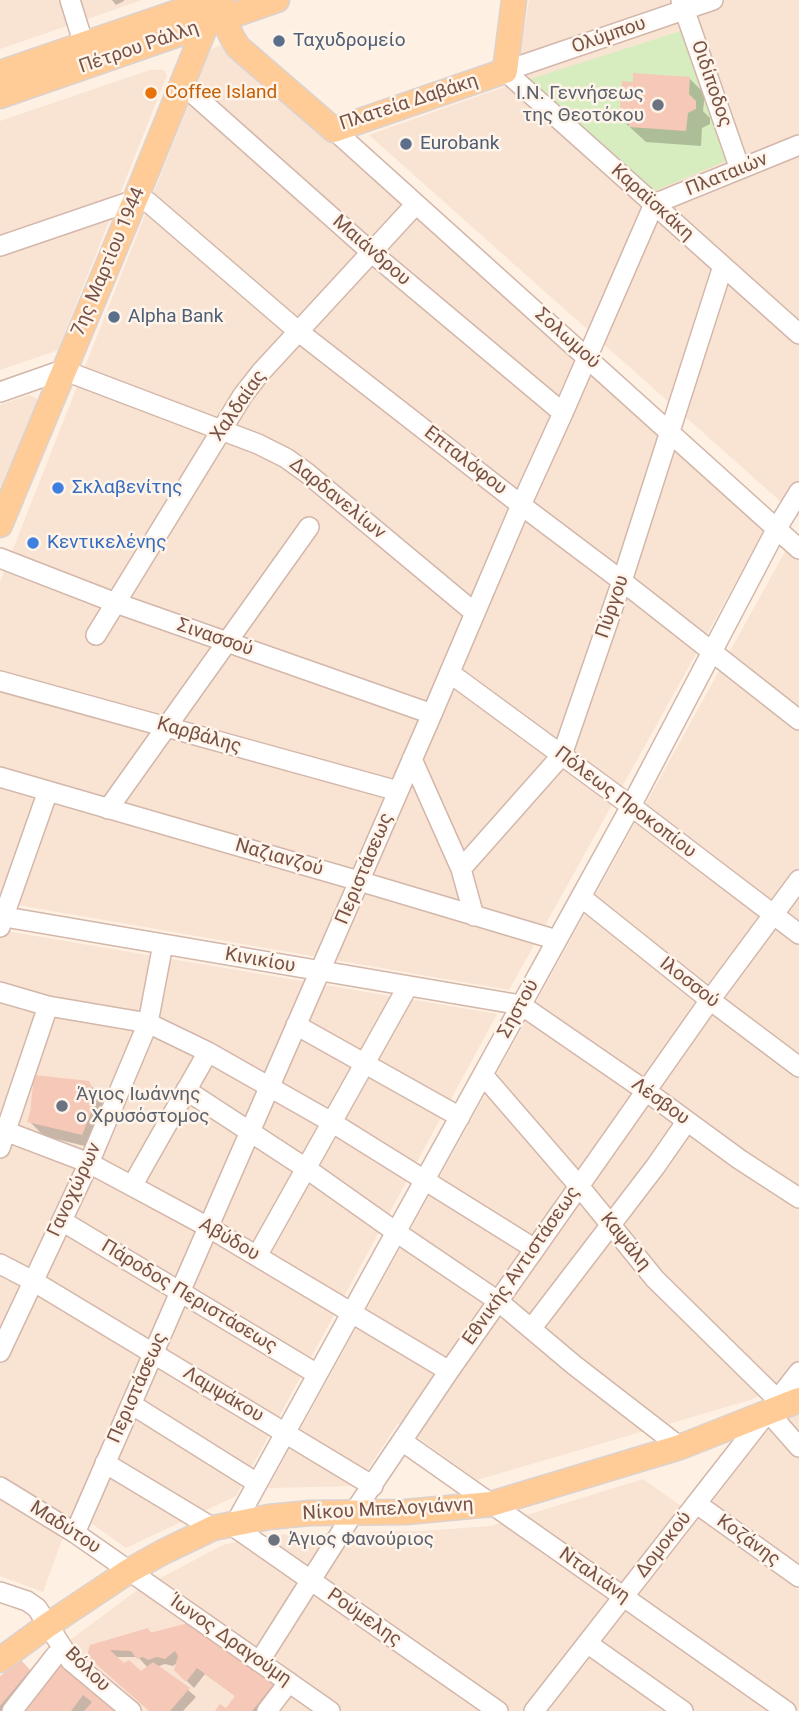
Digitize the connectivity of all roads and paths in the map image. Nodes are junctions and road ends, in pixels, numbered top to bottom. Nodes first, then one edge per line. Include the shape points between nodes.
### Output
1 (70, 0) edge
2 (277, 0) edge
3 (514, 0) edge
4 (713, 0) edge
5 (682, 5) edge
6 (216, 9) edge
7 (84, 45) junction
8 (142, 47) junction
9 (505, 71) junction
10 (0, 74) edge
11 (183, 81) junction
12 (0, 96) edge
13 (334, 130) junction
14 (799, 145) edge
15 (740, 169) junction
16 (135, 200) junction
17 (416, 204) junction
18 (654, 204) junction
19 (0, 246) edge
20 (371, 252) junction
21 (723, 266) junction
22 (299, 332) junction
23 (799, 334) edge
24 (586, 357) junction
25 (63, 370) junction
26 (0, 392) edge
27 (563, 413) junction
28 (221, 430) junction
29 (670, 432) junction
30 (799, 492) edge
31 (521, 505) junction
32 (0, 525) edge
33 (309, 527) dead end
34 (776, 528) junction
35 (799, 549) edge
36 (0, 558) edge
37 (622, 581) junction
38 (116, 603) junction
39 (475, 613) junction
40 (96, 635) dead end
41 (228, 642) junction
42 (712, 652) junction
43 (450, 673) junction
44 (0, 681) edge
45 (432, 714) junction
46 (799, 720) edge
47 (166, 727) junction
48 (562, 755) junction
49 (412, 759) junction
50 (0, 777) edge
51 (48, 791) junction
52 (398, 791) junction
53 (631, 806) junction
54 (107, 809) junction
55 (461, 869) junction
56 (799, 880) edge
57 (359, 881) junction
58 (581, 897) junction
59 (774, 915) junction
60 (474, 916) junction
61 (1, 920) edge
62 (799, 934) edge
63 (557, 940) junction
64 (163, 944) junction
65 (320, 971) junction
66 (408, 986) junction
67 (0, 992) edge
68 (710, 1000) junction
69 (48, 1006) junction
70 (521, 1006) junction
71 (148, 1023) junction
72 (296, 1025) junction
73 (208, 1052) junction
74 (796, 1059) edge
75 (365, 1063) junction
76 (482, 1075) junction
77 (269, 1087) junction
78 (186, 1090) junction
79 (646, 1091) junction
80 (460, 1117) junction
81 (687, 1121) junction
82 (333, 1123) junction
83 (250, 1132) junction
84 (2, 1136) edge
85 (89, 1163) junction
86 (307, 1169) junction
87 (425, 1179) junction
88 (132, 1186) junction
89 (579, 1186) junction
90 (799, 1198) edge
91 (62, 1221) junction
92 (610, 1223) junction
93 (208, 1227) junction
94 (396, 1232) junction
95 (535, 1249) junction
96 (257, 1256) junction
97 (0, 1264) edge
98 (33, 1282) junction
99 (180, 1292) junction
100 (498, 1301) junction
101 (351, 1312) junction
102 (531, 1329) junction
103 (0, 1352) edge
104 (153, 1353) junction
105 (449, 1371) junction
106 (799, 1372) edge
107 (317, 1374) junction
108 (131, 1404) junction
109 (782, 1404) edge
110 (285, 1432) junction
111 (402, 1441) junction
112 (681, 1447) junction
113 (799, 1447) edge
114 (105, 1463) junction
115 (257, 1483) junction
116 (373, 1486) junction
117 (0, 1487) edge
118 (491, 1504) junction
119 (697, 1504) junction
120 (354, 1512) junction
121 (226, 1525) junction
122 (75, 1533) junction
123 (129, 1571) junction
124 (799, 1577) edge
125 (310, 1580) junction
126 (0, 1592) edge
127 (624, 1597) junction
128 (48, 1625) junction
129 (587, 1643) junction
130 (63, 1649) junction
131 (0, 1660) edge
132 (259, 1662) junction
133 (289, 1682) junction
134 (12, 1711) edge
135 (131, 1711) edge
136 (267, 1711) edge
137 (330, 1711) edge
138 (498, 1711) edge
139 (534, 1711) edge
140 (683, 1711) edge
141 (786, 1711) edge

1 - 7 street
2 - 6 main road, Πέτρου Ράλλη
3 - 9 main road
4 - 5 street, Ολύμπου
5 - 9 street, Ολύμπου
5 - 15 street, Οιδίποδος
6 - 7 main road, Πέτρου Ράλλη
6 - 8 main road, Πέτρου Ράλλη
6 - 11 main road, 7ης Μαρτίου 1944
6 - 13 main road, Πλατεία Δαβάκη via 238,47
7 - 10 main road, Πέτρου Ράλλη
8 - 11 main road via 175,58
8 - 12 main road, Πέτρου Ράλλη
9 - 13 main road, Πλατεία Δαβάκη
9 - 18 street, Καραϊσκάκη
11 - 16 main road, 7ης Μαρτίου 1944
11 - 20 street, Μαιάνδρου
13 - 17 street, Σολωμού
14 - 15 street, Πλαταιών
15 - 18 street, Πλαταιών
16 - 19 street
16 - 22 street, Επταλόφου via 148,202
16 - 25 main road, 7ης Μαρτίου 1944
17 - 20 street, Χαλδαίας
17 - 24 street, Σολωμού
18 - 21 street, Καραϊσκάκη
18 - 24 street, Περιστάσεως
20 - 22 street, Χαλδαίας
20 - 27 street, Μαιάνδρου
21 - 23 street, Καραϊσκάκη
21 - 29 street, Πύργου
22 - 28 street, Χαλδαίας via 261,372
22 - 31 street, Επταλόφου
24 - 27 street, Περιστάσεως
24 - 29 street, Σολωμού
25 - 26 street
25 - 28 street, Δαρδανελίων
25 - 32 main road, 7ης Μαρτίου 1944
27 - 31 street, Περιστάσεως
28 - 38 street, Χαλδαίας
28 - 39 street, Δαρδανελίων via 286,458 307,473
29 - 34 street, Σολωμού
29 - 37 street, Πύργου
30 - 34 street, Σηστού
31 - 37 street, Επταλόφου
31 - 39 street, Περιστάσεως
33 - 41 street
34 - 35 street, Σολωμού
34 - 42 street, Σηστού
36 - 38 street, Σινασσού
37 - 42 street, Επταλόφου
37 - 48 street, Πύργου
38 - 40 street, Χαλδαίας
38 - 41 street, Σινασσού
39 - 43 street, Περιστάσεως
41 - 45 street, Σινασσού
41 - 47 street
42 - 46 street, Επταλόφου
42 - 53 street, Σηστού
43 - 45 street, Περιστάσεως
43 - 48 street, Πόλεως Προκοπίου
44 - 47 street, Καρβάλης
45 - 49 street, Περιστάσεως
47 - 52 street, Καρβάλης
47 - 54 street
48 - 53 street, Πόλεως Προκοπίου
48 - 55 street, Πύργου
49 - 52 street, Περιστάσεως
49 - 55 street
50 - 51 street, Ναζιανζού
51 - 54 street, Ναζιανζού
51 - 61 street
52 - 57 street, Περιστάσεως
53 - 58 street, Σηστού
53 - 59 street, Πόλεως Προκοπίου
54 - 57 street, Ναζιανζού
55 - 60 street
56 - 59 street, Εθνικής Αντιστάσεως
57 - 60 street, Ναζιανζού
57 - 65 street, Περιστάσεως
58 - 63 street, Σηστού
58 - 68 street, Ιλοσσού
59 - 62 street, Πόλεως Προκοπίου
59 - 68 street, Εθνικής Αντιστάσεως
60 - 63 street, Ναζιανζού
61 - 64 street, Κινικίου
63 - 70 street, Σηστού
64 - 65 street, Κινικίου
64 - 71 street, Γανοχώρων
65 - 66 street, Κινικίου
65 - 72 street, Περιστάσεως
66 - 70 street, Κινικίου
66 - 75 street
67 - 69 street
68 - 74 street, Ιλοσσού
68 - 79 street, Εθνικής Αντιστάσεως
69 - 71 street
69 - 84 street
70 - 76 street, Σηστού
70 - 79 street, Λέσβου
71 - 73 street
71 - 85 street, Γανοχώρων
72 - 75 street
72 - 77 street, Περιστάσεως
73 - 77 street
73 - 78 street
75 - 80 street
75 - 82 street
76 - 80 street, Σηστού
76 - 89 street, Καψάλη
77 - 82 street
77 - 83 street, Περιστάσεως
78 - 83 street
78 - 88 street
79 - 81 street, Λέσβου
79 - 89 street, Εθνικής Αντιστάσεως
80 - 87 street, Σηστού
81 - 90 street, Λέσβου
81 - 92 street
82 - 86 street
82 - 87 street
83 - 86 street
83 - 93 street, Περιστάσεως
84 - 85 street, Αβύδου
85 - 88 street, Αβύδου
85 - 91 street, Γανοχώρων
86 - 94 street
86 - 96 street
87 - 94 street, Σηστού
87 - 95 street
88 - 93 street, Αβύδου
89 - 92 street, Καψάλη
89 - 95 street, Εθνικής Αντιστάσεως
91 - 98 street, Γανοχώρων
91 - 99 street, Πάροδος Περιστάσεως
92 - 102 street
92 - 109 street, Καψάλη via 655,1279
93 - 96 street, Αβύδου
93 - 99 street, Περιστάσεως
94 - 100 street
94 - 101 street, Σηστού
95 - 100 street, Εθνικής Αντιστάσεως
96 - 101 street, Αβύδου
97 - 98 street, Λαμψάκου
98 - 103 street, Γανοχώρων
98 - 104 street, Λαμψάκου
99 - 104 street, Περιστάσεως
99 - 107 street, Πάροδος Περιστάσεως
100 - 102 street
100 - 105 street, Εθνικής Αντιστάσεως
101 - 105 street, Αβύδου
101 - 107 street, Σηστού
102 - 112 street
104 - 108 street, Περιστάσεως
104 - 110 street, Λαμψάκου
105 - 111 street, Εθνικής Αντιστάσεως
106 - 109 street, Δομοκού
107 - 110 street, Σηστού
108 - 114 street, Περιστάσεως
108 - 115 street
109 - 112 main road, Νίκου Μπελογιάννη
109 - 113 street, Καψάλη
109 - 119 street, Δομοκού
110 - 115 street, Σηστού
110 - 116 street, Λαμψάκου
111 - 116 street, Εθνικής Αντιστάσεως
111 - 118 street, Νταλιάνη
112 - 118 main road, Νίκου Μπελογιάννη
114 - 121 street, Ρούμελης
114 - 122 street, Περιστάσεως
115 - 121 street, Σηστού
116 - 120 street, Εθνικής Αντιστάσεως
117 - 122 street, Μαδύτου
118 - 120 main road, Νίκου Μπελογιάννη
118 - 127 street, Νταλιάνη
119 - 124 street, Κοζάνης
119 - 127 street, Δομοκού
120 - 121 main road, Νίκου Μπελογιάννη via 269,1517
120 - 125 street, Εθνικής Αντιστάσεως
121 - 123 main road, Νίκου Μπελογιάννη
121 - 125 street, Ρούμελης
122 - 123 street, Μαδύτου
123 - 128 main road, Νίκου Μπελογιάννη
123 - 132 street, Ίωνος Δραγούμη
125 - 132 street, Εθνικής Αντιστάσεως
125 - 138 street, Ρούμελης
126 - 128 street, Βόλου via 27,1601
127 - 129 street, Δομοκού
127 - 141 street, Νταλιάνη
128 - 130 street, Βόλου
128 - 131 main road, Νίκου Μπελογιάννη
129 - 139 street, Δομοκού
129 - 140 street
130 - 134 street
130 - 135 street, Βόλου
132 - 133 street, Ίωνος Δραγούμη
133 - 136 street
133 - 137 street, Ίωνος Δραγούμη

